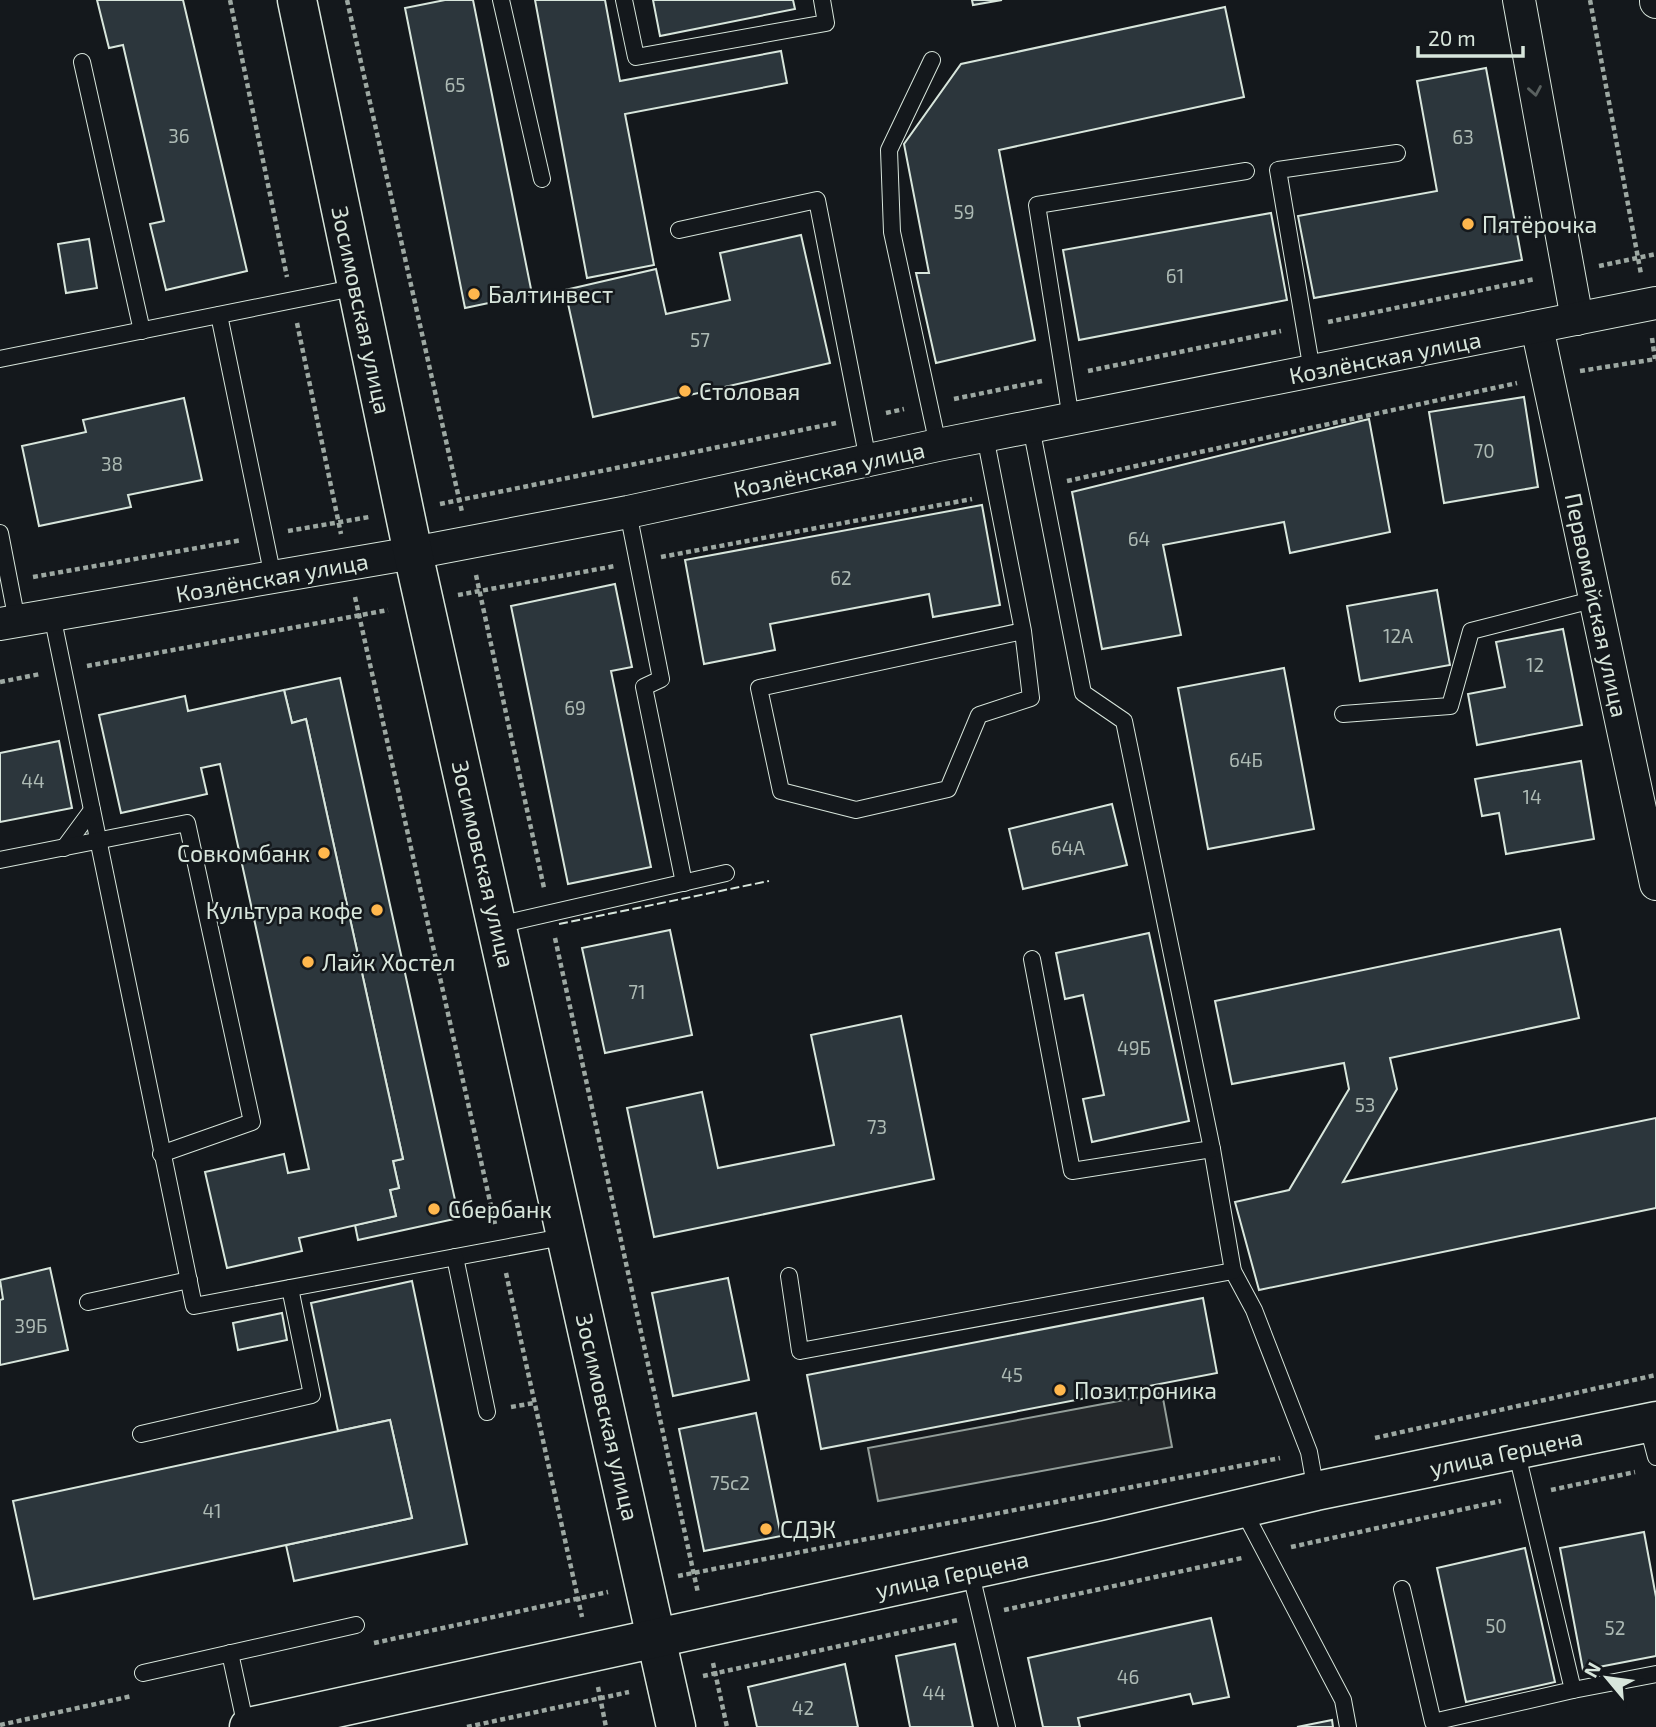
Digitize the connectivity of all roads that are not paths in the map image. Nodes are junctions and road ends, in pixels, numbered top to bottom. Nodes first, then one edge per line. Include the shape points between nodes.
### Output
1 (297, 0) edge
2 (501, 0) edge
3 (624, 0) edge
4 (822, 0) edge
5 (1519, 0) edge
6 (932, 60) dead end
7 (82, 61) dead end
8 (1397, 153) dead end
9 (1246, 171) dead end
10 (542, 179) dead end
11 (679, 229) dead end
12 (358, 287) junction
13 (1652, 304) edge
14 (219, 315) junction
15 (1577, 319) junction
16 (1537, 327) junction
17 (142, 331) junction
18 (0, 359) edge
19 (1312, 371) junction
20 (1071, 419) junction
21 (1031, 427) junction
22 (985, 436) junction
23 (938, 445) junction
24 (868, 460) junction
25 (628, 512) junction
26 (0, 533) edge
27 (414, 553) junction
28 (273, 577) junction
29 (1596, 599) junction
30 (51, 615) junction
31 (8, 623) edge
32 (1023, 631) junction
33 (1343, 714) dead end
34 (92, 810) junction
35 (99, 843) junction
36 (64, 848) junction
37 (0, 860) edge
38 (726, 873) dead end
39 (684, 883) junction
40 (1656, 884) edge
41 (498, 925) junction
42 (1032, 959) dead end
43 (1212, 1149) junction
44 (161, 1154) junction
45 (568, 1236) junction
46 (455, 1257) junction
47 (1233, 1272) junction
48 (789, 1276) dead end
49 (189, 1280) junction
50 (290, 1288) junction
51 (88, 1302) dead end
52 (487, 1412) dead end
53 (141, 1434) dead end
54 (1653, 1434) edge
55 (1516, 1450) junction
56 (1316, 1491) junction
57 (1242, 1508) junction
58 (970, 1570) junction
59 (1402, 1589) dead end
60 (356, 1625) dead end
61 (658, 1638) junction
62 (230, 1653) junction
63 (143, 1673) dead end
64 (1656, 1674) edge
65 (1573, 1690) junction
66 (297, 1722) edge
67 (248, 1727) edge
68 (676, 1727) edge
69 (1007, 1727) edge
70 (1348, 1727) edge

1 - 12 street, Зосимовская улица
2 - 10 lane
3 - 4 lane via 636,57 826,23
5 -> 15 street
6 - 23 lane via 889,150 891,232
7 - 17 lane
8 - 19 lane via 1278,170
9 - 20 lane via 1037,205
11 - 24 lane via 817,200
12 - 14 lane
12 - 27 street, Зосимовская улица
13 - 15 street, Козлёнская улица
14 - 17 lane
14 - 28 lane
15 - 16 street, Козлёнская улица
16 - 19 street, Козлёнская улица
16 - 29 street, Первомайская улица
17 - 18 lane
19 - 20 street, Козлёнская улица
20 - 21 street, Козлёнская улица
21 - 22 street, Козлёнская улица
21 - 43 lane via 1083,693 1124,721
22 - 23 street, Козлёнская улица
22 - 32 lane
23 - 24 street, Козлёнская улица
24 - 25 street, Козлёнская улица
25 - 27 street, Козлёнская улица
25 - 39 lane via 661,679 644,687
26 - 31 lane via 9,581
27 - 28 street, Козлёнская улица
27 - 41 street, Зосимовская улица
28 - 30 street, Козлёнская улица
29 - 33 lane via 1471,631 1450,706
29 - 40 street, Первомайская улица
30 - 31 street, Козлёнская улица
30 - 34 lane
32 - 32 lane via 759,688 781,791 856,810 948,789 979,715 1031,698
34 - 35 lane
34 - 36 lane
35 - 36 lane
35 - 44 lane
35 - 44 lane via 187,823 252,1122
36 - 37 lane
38 - 39 lane
39 - 41 lane
41 - 45 street, Зосимовская улица
42 - 43 lane via 1072,1171
43 - 47 lane
44 - 49 lane
45 - 46 lane
45 - 61 street, Зосимовская улица
46 - 50 lane
46 - 52 lane
47 - 48 lane via 800,1351
47 - 56 lane via 1254,1310 1309,1452
49 - 50 lane via 194,1306
49 - 51 lane
50 - 53 lane via 312,1395
54 - 55 street, улица Герцена
55 - 56 street, улица Герцена
55 - 65 lane
56 - 57 street, улица Герцена
57 - 58 street, улица Герцена
57 - 70 lane via 1343,1700
58 - 61 street, улица Герцена
58 - 69 lane
59 - 65 lane via 1433,1722
60 - 62 lane
61 - 66 street, улица Герцена
61 - 68 street, Зосимовская улица
62 - 63 lane
62 - 67 lane
64 - 65 lane
66 - 67 street, улица Герцена

